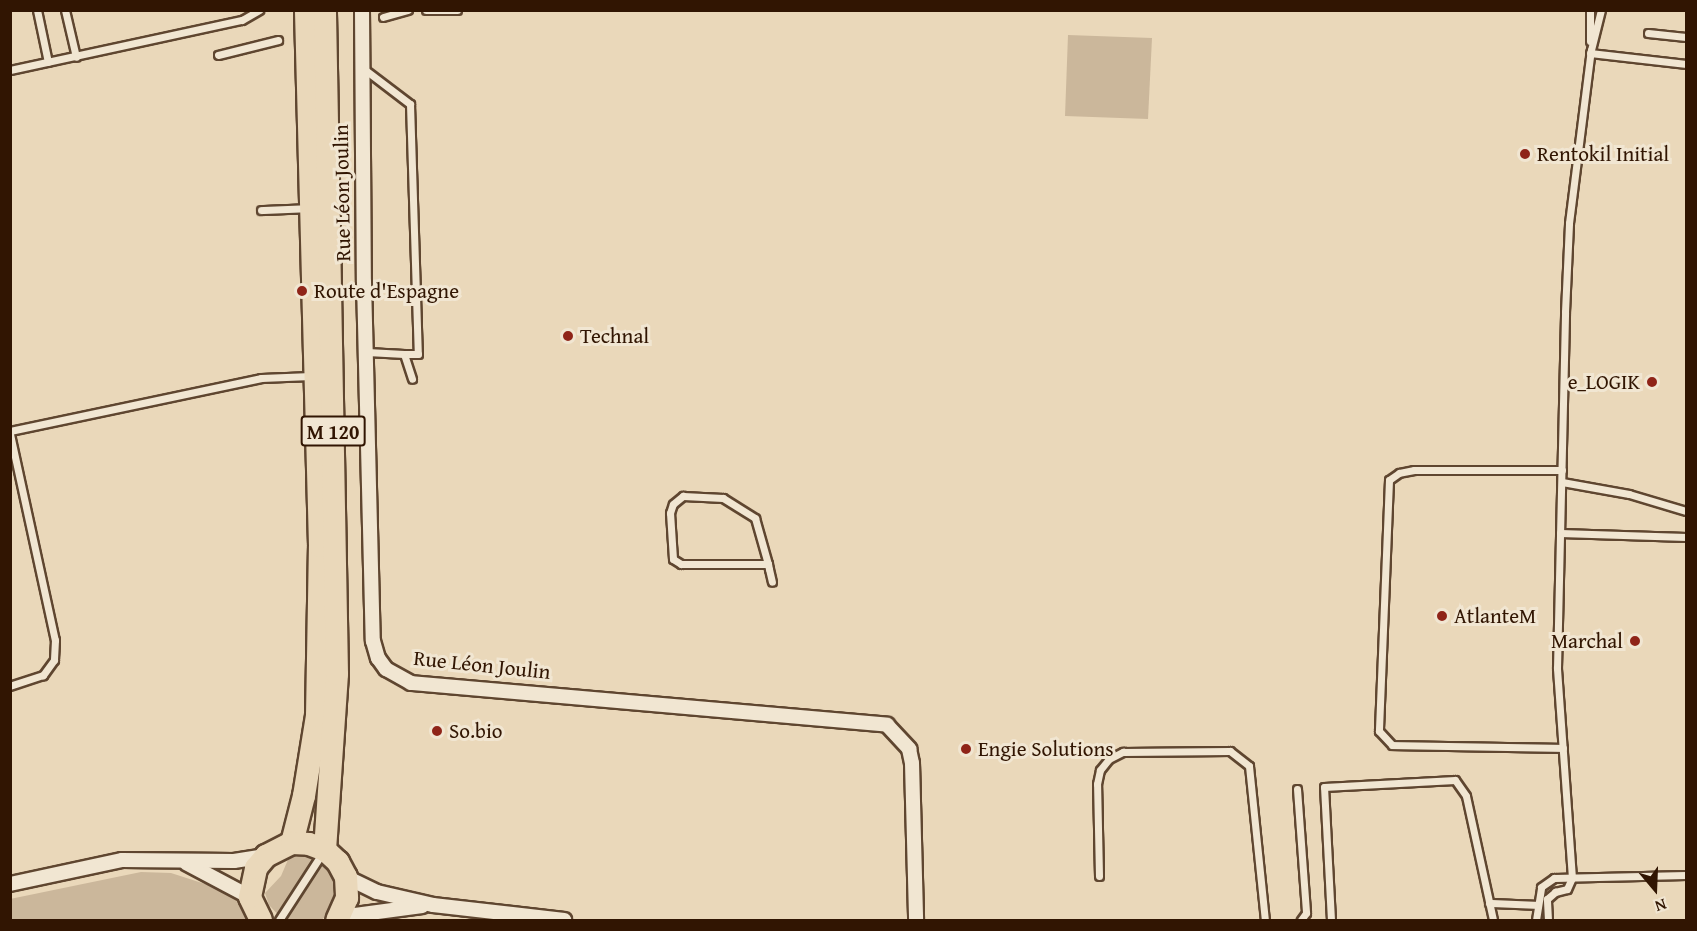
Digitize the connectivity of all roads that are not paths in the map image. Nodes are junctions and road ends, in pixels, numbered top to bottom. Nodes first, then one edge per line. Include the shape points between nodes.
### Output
1 (37, 10) edge
2 (65, 10) edge
3 (259, 10) edge
4 (306, 10) edge
5 (326, 10) edge
6 (362, 10) edge
7 (408, 10) edge
8 (426, 10) edge
9 (457, 10) edge
10 (1590, 10) edge
11 (1601, 10) edge
12 (383, 17) dead end
13 (1648, 33) dead end
14 (1686, 37) edge
15 (278, 40) dead end
16 (1590, 52) junction
17 (218, 55) dead end
18 (76, 57) junction
19 (48, 63) junction
20 (1686, 64) edge
21 (362, 67) junction
22 (10, 70) edge
23 (311, 208) junction
24 (261, 210) dead end
25 (367, 352) junction
26 (404, 354) junction
27 (315, 376) junction
28 (412, 379) dead end
29 (10, 433) edge
30 (1562, 470) junction
31 (1562, 482) junction
32 (1686, 511) edge
33 (1560, 533) junction
34 (1686, 537) edge
35 (768, 564) junction
36 (771, 582) dead end
37 (10, 686) edge
38 (1563, 748) junction
39 (1297, 789) dead end
40 (292, 843) junction
41 (325, 850) junction
42 (266, 856) junction
43 (182, 861) junction
44 (1686, 875) edge
45 (1099, 876) dead end
46 (346, 877) junction
47 (1572, 878) junction
48 (10, 884) edge
49 (250, 897) junction
50 (1489, 903) junction
51 (433, 904) junction
52 (1536, 905) junction
53 (339, 919) edge
54 (261, 921) edge
55 (279, 921) edge
56 (564, 921) edge
57 (916, 921) edge
58 (1265, 921) edge
59 (1301, 921) edge
60 (1331, 921) edge
61 (1493, 921) edge
62 (1536, 921) edge
63 (1548, 921) edge

1 - 19 lane
2 - 18 lane
3 - 18 lane via 242,20
4 - 23 main road, M 120
5 - 41 main road, M 120 via 337,674
6 - 21 street, Rue Léon Joulin
7 - 12 lane
8 - 9 lane
10 - 16 lane
11 - 16 lane
13 - 14 lane
15 - 17 lane
16 - 20 lane
16 - 30 lane via 1569,223
18 - 19 lane
19 - 22 lane
21 - 25 street, Rue Léon Joulin
21 - 26 lane via 410,104 418,354
23 - 24 lane
23 - 27 main road, M 120
25 - 26 lane
25 - 57 street, Rue Léon Joulin via 372,641 386,669 411,683 887,726 909,749 912,763
26 - 28 lane
27 - 29 lane via 261,378
27 - 40 main road, M 120 via 320,546 317,716
29 - 37 lane via 55,640 54,660 43,675
30 - 31 lane
30 - 38 lane via 1414,470 1389,480 1379,731 1392,745
31 - 32 lane via 1629,494
31 - 33 lane
33 - 34 lane
33 - 38 lane via 1557,668
35 - 35 lane via 754,518 723,498 683,496 673,504 672,559 681,564
35 - 36 lane
38 - 47 lane
39 - 59 lane via 1306,913
40 - 41 main road
40 - 42 main road
41 - 46 main road
41 - 55 lane
42 - 43 street via 234,861
42 - 49 main road via 256,868
43 - 48 street via 122,860
43 - 49 street
44 - 47 lane
45 - 58 lane via 1097,784 1100,770 1109,759 1123,752 1230,751 1249,766
46 - 51 street via 377,892
46 - 53 main road via 347,898
47 - 52 lane via 1554,878 1541,887
47 - 63 lane via 1567,889 1555,891 1547,900
49 - 54 main road
50 - 52 lane
50 - 60 lane via 1460,783 1327,785 1322,796
50 - 61 lane
51 - 53 street
51 - 56 street
52 - 62 lane

